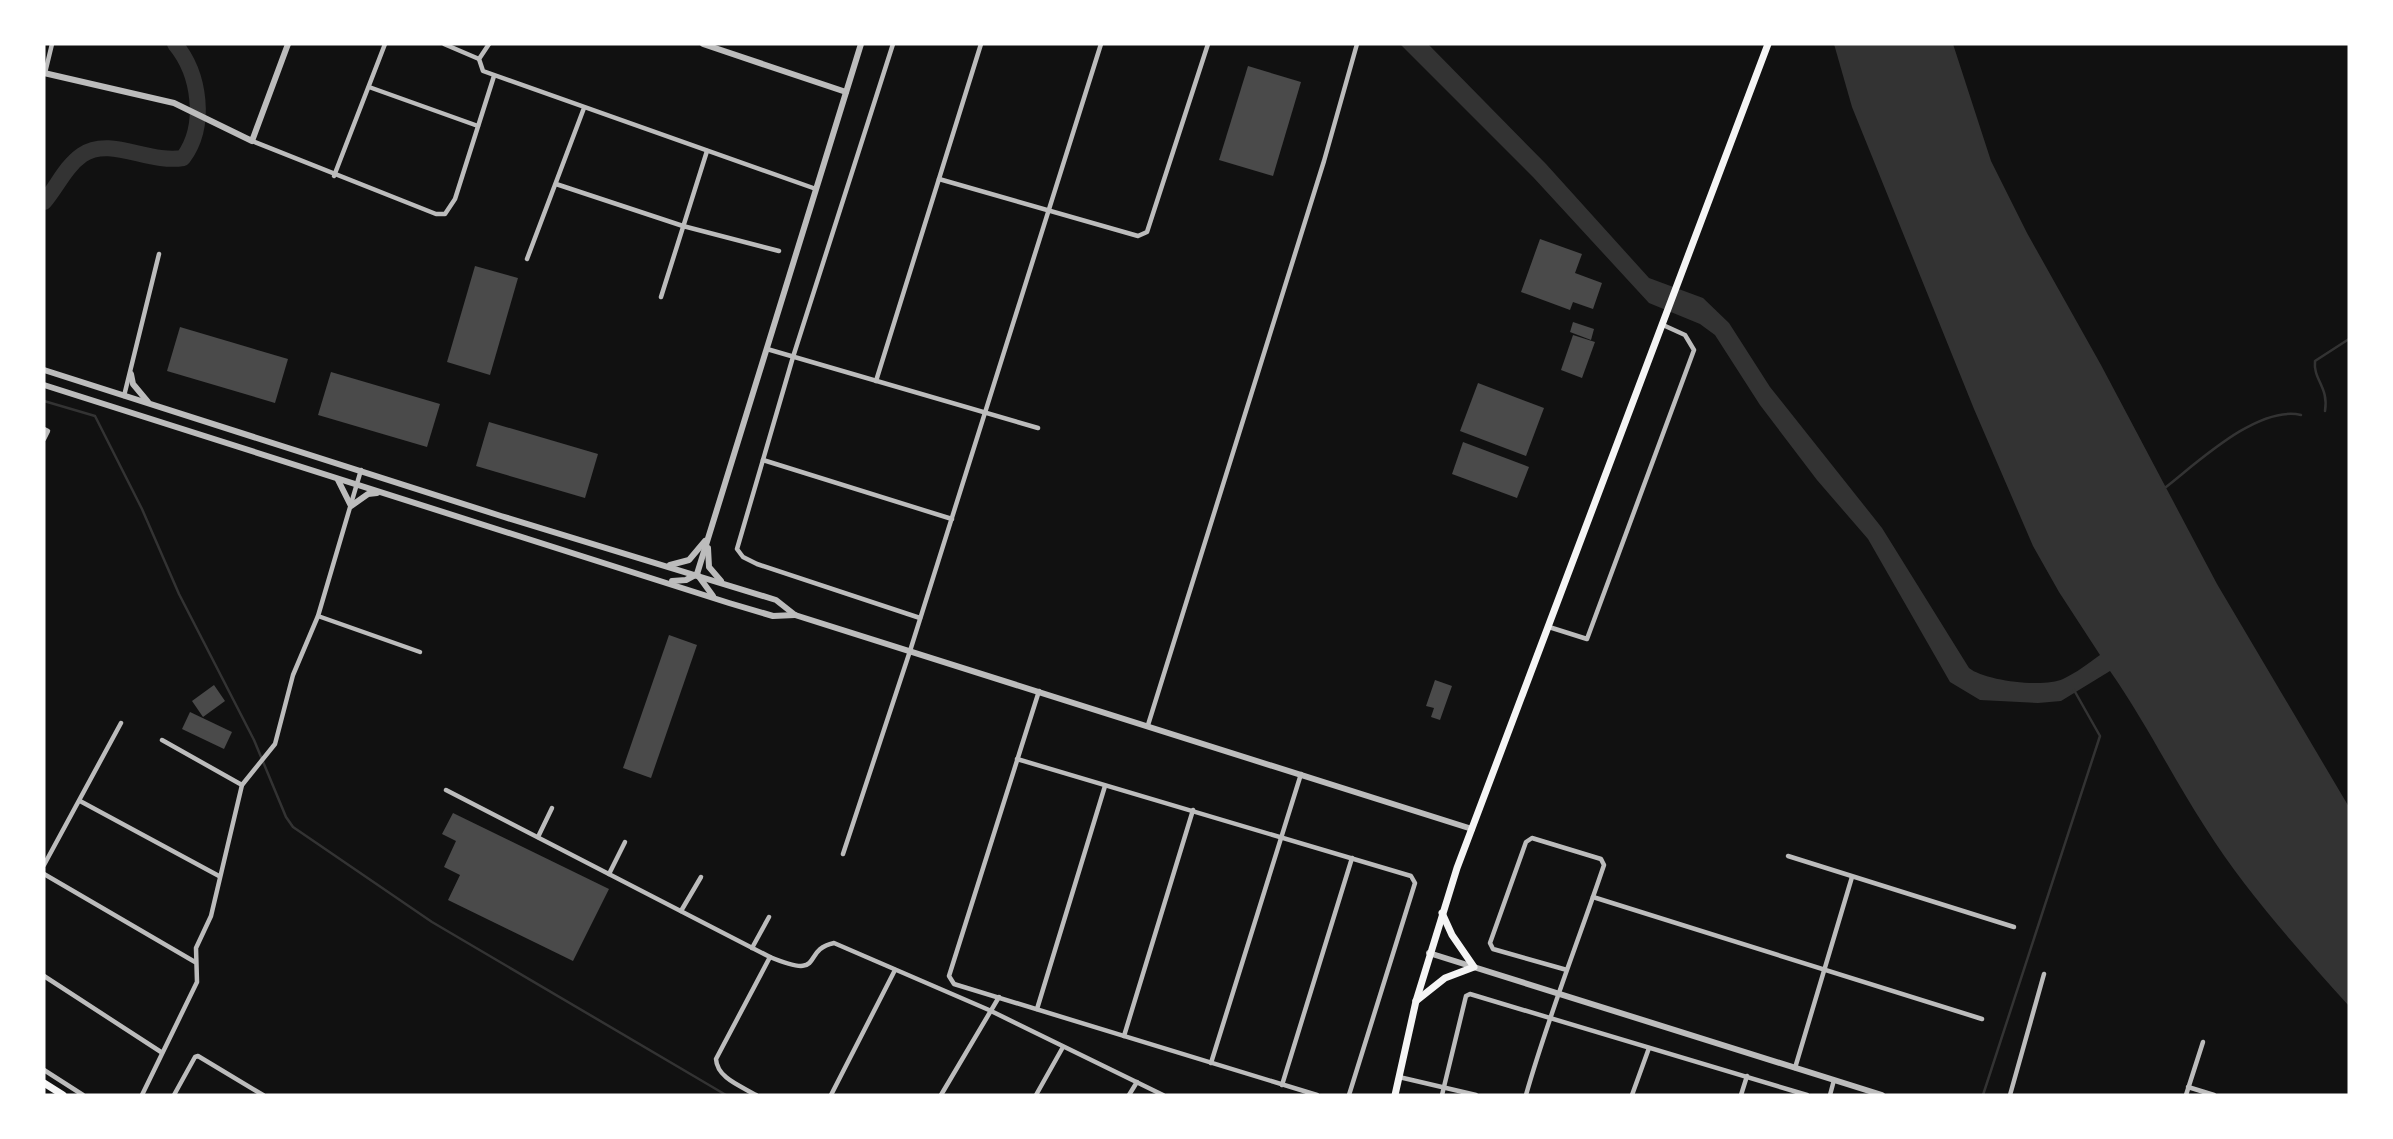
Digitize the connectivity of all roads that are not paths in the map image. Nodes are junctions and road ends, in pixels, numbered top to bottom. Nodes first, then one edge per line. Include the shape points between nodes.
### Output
1 (52, 44) edge
2 (288, 44) edge
3 (385, 44) edge
4 (444, 44) edge
5 (489, 44) edge
6 (703, 44) edge
7 (861, 44) edge
8 (893, 44) edge
9 (981, 44) edge
10 (1101, 44) edge
11 (1208, 44) edge
12 (1357, 44) edge
13 (1768, 44) edge
14 (479, 59) junction
15 (44, 73) edge
16 (494, 76) junction
17 (369, 87) junction
18 (846, 92) junction
19 (584, 108) junction
20 (478, 126) junction
21 (252, 141) junction
22 (707, 151) junction
23 (334, 176) junction
24 (939, 178) junction
25 (556, 184) junction
26 (817, 189) junction
27 (1047, 211) junction
28 (683, 226) junction
29 (779, 251) dead end
30 (159, 254) dead end
31 (527, 259) dead end
32 (661, 297) dead end
33 (1663, 325) junction
34 (767, 349) junction
35 (793, 357) junction
36 (44, 370) edge
37 (131, 374) junction
38 (876, 381) junction
39 (44, 385) edge
40 (124, 396) junction
41 (150, 403) junction
42 (984, 412) junction
43 (1038, 428) dead end
44 (44, 429) edge
45 (44, 439) edge
46 (763, 460) junction
47 (361, 470) junction
48 (337, 479) junction
49 (357, 485) junction
50 (381, 492) junction
51 (351, 506) junction
52 (951, 519) junction
53 (712, 529) junction
54 (665, 565) junction
55 (696, 574) junction
56 (663, 580) junction
57 (722, 583) junction
58 (717, 599) junction
59 (795, 615) junction
60 (318, 616) junction
61 (920, 618) junction
62 (1548, 627) junction
63 (910, 651) junction
64 (420, 652) dead end
65 (1039, 691) junction
66 (121, 723) dead end
67 (1148, 725) junction
68 (162, 740) dead end
69 (1017, 759) junction
70 (1301, 774) junction
71 (242, 785) junction
72 (1105, 786) junction
73 (446, 790) dead end
74 (80, 801) junction
75 (552, 808) dead end
76 (1193, 810) junction
77 (1472, 829) junction
78 (1281, 836) junction
79 (538, 837) junction
80 (625, 842) dead end
81 (843, 854) dead end
82 (1788, 856) dead end
83 (1352, 858) junction
84 (44, 865) edge
85 (44, 874) edge
86 (609, 874) junction
87 (219, 876) junction
88 (701, 877) dead end
89 (1852, 877) junction
90 (1593, 897) junction
91 (681, 911) junction
92 (1441, 912) junction
93 (769, 917) dead end
94 (2014, 927) dead end
95 (752, 948) junction
96 (1429, 953) junction
97 (771, 957) junction
98 (196, 962) junction
99 (1474, 967) junction
100 (895, 970) junction
101 (1567, 970) junction
102 (1824, 970) junction
103 (2044, 974) dead end
104 (44, 976) edge
105 (1557, 993) junction
106 (999, 997) junction
107 (1416, 1001) junction
108 (1037, 1009) junction
109 (989, 1010) junction
110 (1549, 1017) junction
111 (1982, 1020) dead end
112 (1124, 1036) junction
113 (2203, 1042) dead end
114 (1063, 1047) junction
115 (1649, 1048) junction
116 (161, 1052) junction
117 (1211, 1063) junction
118 (1795, 1068) junction
119 (44, 1070) edge
120 (1747, 1076) junction
121 (1399, 1077) junction
122 (1834, 1080) junction
123 (1137, 1082) junction
124 (44, 1083) edge
125 (1282, 1085) junction
126 (2188, 1087) junction
127 (1444, 1088) junction
128 (175, 1094) edge
129 (63, 1095) edge
130 (83, 1095) edge
131 (142, 1095) edge
132 (263, 1095) edge
133 (756, 1095) edge
134 (831, 1095) edge
135 (941, 1095) edge
136 (1036, 1095) edge
137 (1129, 1095) edge
138 (1163, 1095) edge
139 (1317, 1095) edge
140 (1349, 1095) edge
141 (1395, 1095) edge
142 (1442, 1095) edge
143 (1476, 1095) edge
144 (1526, 1095) edge
145 (1632, 1095) edge
146 (1741, 1095) edge
147 (1807, 1095) edge
148 (1829, 1095) edge
149 (1882, 1095) edge
150 (2010, 1095) edge
151 (2186, 1095) edge
152 (2214, 1095) edge

1 - 15 street
2 - 21 street
3 - 17 street
4 - 14 street
5 - 14 street
6 - 18 street
7 - 18 street
8 - 35 street
9 - 24 street
10 - 27 street
11 - 27 street via 1147,232 1138,236
12 - 67 street
13 - 33 main road
14 - 16 street via 484,71
15 - 21 street via 174,103
16 - 19 street
16 - 20 street
17 - 20 street
17 - 23 street
18 - 26 street
19 - 22 street
19 - 25 street
20 - 23 street via 456,199 445,214
21 - 23 street
22 - 26 street
22 - 28 street
24 - 27 street
24 - 38 street
25 - 28 street
25 - 31 street
26 - 34 street
27 - 42 street
28 - 29 street
28 - 32 street
30 - 37 street
33 - 62 main road
33 - 62 street via 1685,335 1694,350 1600,605 1587,639
34 - 35 street
34 - 53 street
35 - 38 street
35 - 46 street
36 - 40 street
37 - 40 street
37 - 41 street
38 - 42 street
39 - 48 street
40 - 41 street
41 - 47 street
42 - 43 street
42 - 52 street
44 - 45 street via 48,431
46 - 52 street
46 - 61 street via 738,539 737,549 743,557
47 - 49 street
47 - 54 street
48 - 49 street
48 - 51 street
49 - 50 street
49 - 51 street
50 - 51 street via 368,494
50 - 56 street
51 - 60 street
52 - 61 street
53 - 54 street via 689,560
53 - 55 street
53 - 57 street via 709,567
54 - 55 street
55 - 56 street via 677,582
55 - 57 street
55 - 58 street
56 - 58 street
57 - 59 street via 776,600
58 - 59 street via 773,616
59 - 63 street
60 - 64 street
60 - 71 street via 293,675 272,752
61 - 63 street
62 - 77 main road
63 - 65 street
63 - 81 street
65 - 67 street
65 - 69 street
66 - 74 street
67 - 70 street
68 - 71 street
69 - 72 street
69 - 106 street via 949,976 954,984
70 - 77 street
70 - 78 street
71 - 87 street
72 - 76 street
72 - 108 street
73 - 79 street
74 - 84 street
74 - 87 street
75 - 79 street
76 - 78 street
76 - 112 street
77 - 92 main road
78 - 83 street
78 - 117 street
79 - 86 street
80 - 86 street
82 - 89 street
83 - 125 street
83 - 140 street via 1411,876 1415,883
85 - 98 street
86 - 91 street
87 - 98 street via 211,916 196,948
88 - 91 street
89 - 94 street
89 - 102 street
90 - 101 street
90 - 101 street via 1604,865 1601,859 1532,838 1526,842 1490,943 1493,949
90 - 102 street
91 - 95 street
92 - 96 main road
92 - 99 main road
93 - 95 street
95 - 97 street
96 - 99 street
96 - 107 main road
97 - 100 street via 796,968 808,965 825,945 834,943
97 - 133 street via 716,1059 722,1075
98 - 116 street via 197,982
99 - 105 street
99 - 107 main road via 1445,978
100 - 109 street
100 - 134 street
101 - 105 street
102 - 111 street
102 - 118 street
103 - 150 street
104 - 116 street
105 - 110 street
105 - 118 street
106 - 108 street
106 - 109 street
107 - 121 main road
108 - 112 street
109 - 114 street
109 - 135 street
110 - 115 street
110 - 127 street via 1471,993 1466,996
110 - 144 street
112 - 117 street
113 - 126 street
114 - 123 street
114 - 136 street
115 - 120 street
115 - 145 street
116 - 131 street
117 - 125 street
118 - 122 street
119 - 130 street
120 - 146 street
120 - 147 street
121 - 127 street
121 - 141 main road
122 - 148 street
122 - 149 street
123 - 137 street
123 - 138 street
124 - 129 main road
125 - 139 street
126 - 151 street
126 - 152 street
127 - 142 street
127 - 143 street
128 - 132 street via 198,1056

